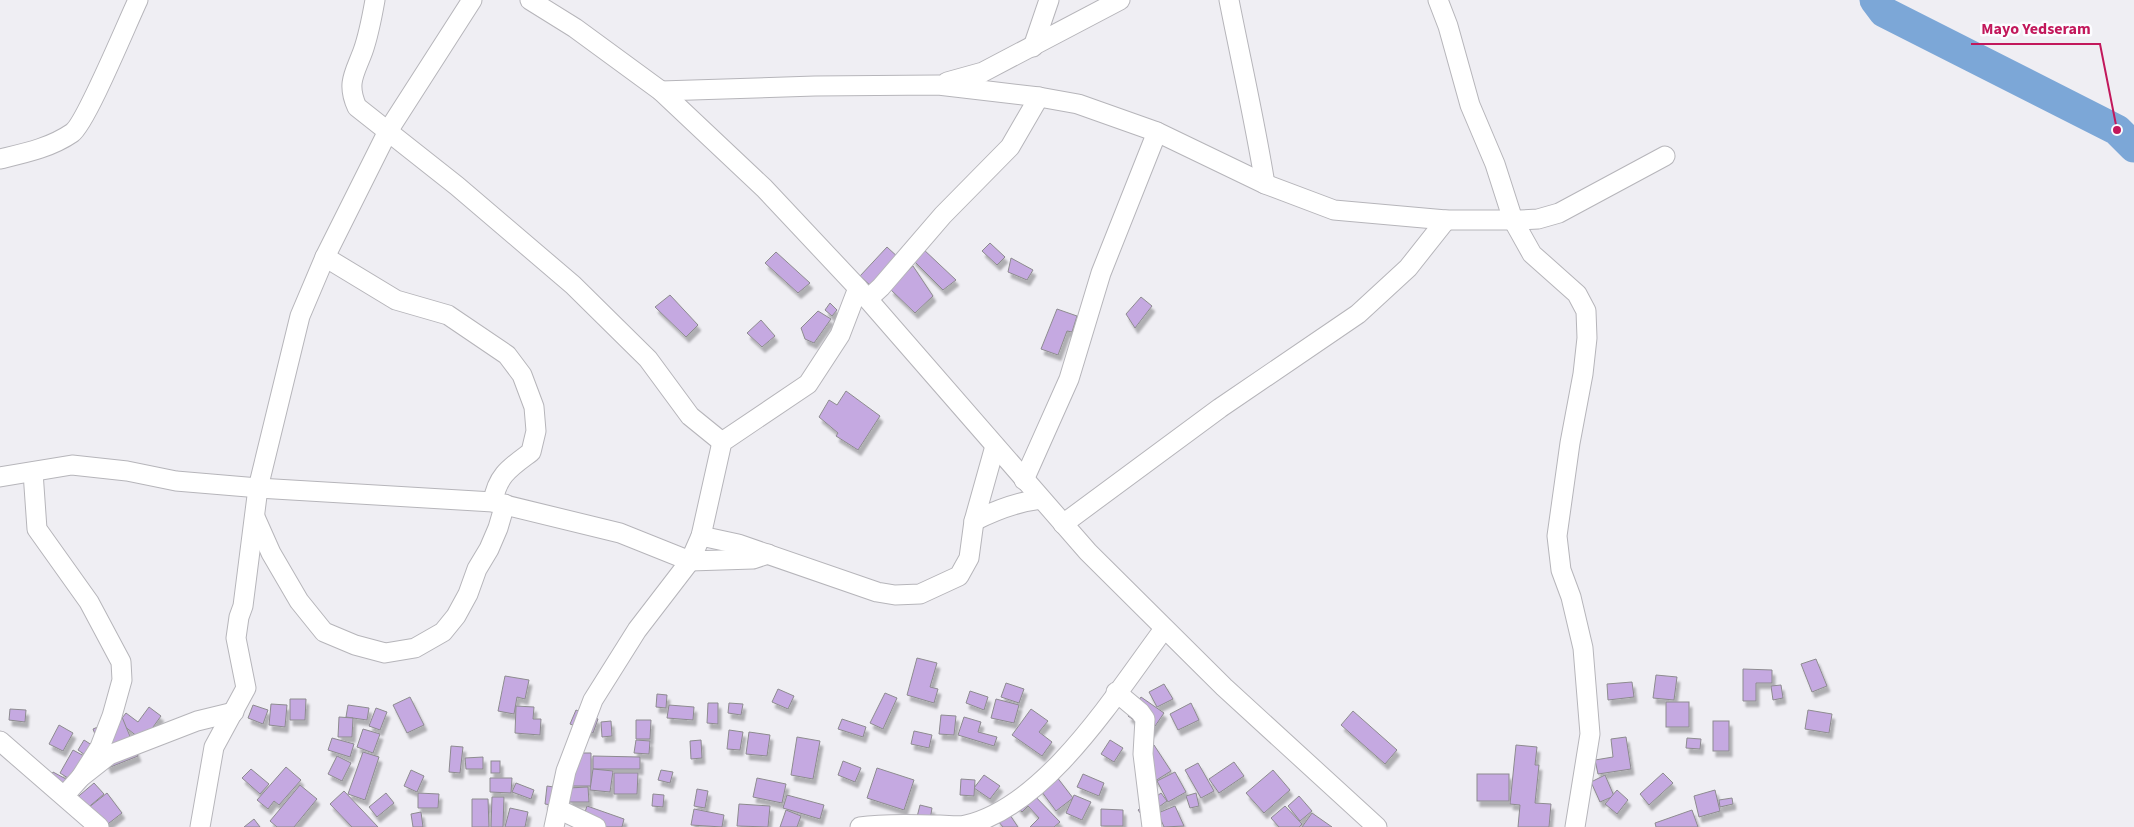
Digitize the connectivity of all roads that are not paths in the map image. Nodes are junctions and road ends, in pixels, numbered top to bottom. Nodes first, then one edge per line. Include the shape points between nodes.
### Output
1 (138, 0) edge
2 (375, 0) edge
3 (472, 0) edge
4 (530, 0) edge
5 (1049, 0) edge
6 (1120, 0) edge
7 (1229, 0) edge
8 (1438, 0) edge
9 (1032, 46) junction
10 (938, 85) junction
11 (661, 91) junction
12 (1039, 97) junction
13 (388, 131) junction
14 (1157, 132) junction
15 (1664, 156) dead end
16 (0, 159) edge
17 (1265, 184) junction
18 (1446, 220) junction
19 (1513, 220) junction
20 (325, 257) junction
21 (863, 293) junction
22 (722, 442) junction
23 (995, 446) junction
24 (33, 472) junction
25 (0, 477) edge
26 (1024, 480) junction
27 (258, 488) junction
28 (1041, 498) junction
29 (499, 503) junction
30 (255, 516) junction
31 (974, 520) junction
32 (1063, 524) junction
33 (701, 536) junction
34 (768, 554) junction
35 (690, 561) junction
36 (1164, 628) junction
37 (1116, 692) junction
38 (234, 712) junction
39 (0, 741) edge
40 (81, 777) junction
41 (64, 796) junction
42 (558, 809) junction
43 (1362, 820) edge
44 (988, 822) edge
45 (99, 827) edge
46 (200, 827) edge
47 (554, 827) edge
48 (596, 827) edge
49 (860, 827) edge
50 (1152, 827) edge
51 (1377, 827) edge
52 (1576, 827) edge

1 - 16 street via 88,109 74,132 44,148
2 - 13 street via 363,50 353,74 351,94 357,107
3 - 13 street
4 - 11 street via 575,28
5 - 9 street
6 - 9 street
7 - 17 street
8 - 19 street via 1470,105 1495,164
9 - 10 street via 983,72
10 - 11 street
10 - 12 street
11 - 21 street via 764,188
12 - 14 street via 1078,104
12 - 21 street via 1010,147 961,196 881,287
13 - 20 street
13 - 22 street via 573,285 648,359 690,416
14 - 17 street
14 - 26 street via 1101,273 1069,379
15 - 19 street via 1559,213 1538,219
17 - 18 street via 1334,210
18 - 19 street
18 - 32 street via 1408,268 1358,314 1220,408
19 - 52 street via 1532,254 1576,294 1586,311 1583,374 1557,536 1561,570 1583,648 1590,734
20 - 27 street via 300,316
20 - 29 street via 396,300 448,315 506,354 522,374 534,407 536,431 532,452 504,474 495,488
21 - 22 street via 808,384
21 - 23 street
22 - 33 street
23 - 26 street
23 - 31 street
24 - 25 street
24 - 27 street via 72,465 176,481
24 - 40 street via 37,529 88,602 121,662 122,680 112,716 100,747
26 - 28 street
27 - 29 street
27 - 30 street
28 - 31 street via 1022,501
28 - 32 street
29 - 30 street via 495,535 456,616 443,632 415,648 385,654 324,632 299,601 271,553
29 - 35 street via 620,533
30 - 38 street via 236,638 246,688
31 - 34 street via 969,558 959,576 920,594 877,592
32 - 36 street
33 - 34 street
33 - 35 street
34 - 35 street via 753,559
35 - 42 street via 637,630 593,700 566,772
36 - 37 street
36 - 43 street
37 - 44 street via 1070,753 1043,780
37 - 50 street via 1145,719 1143,754
38 - 40 street via 197,721 109,755
38 - 46 street via 214,747
39 - 41 street
40 - 41 street
41 - 45 street
42 - 47 street
42 - 48 street
43 - 51 street
44 - 49 street

